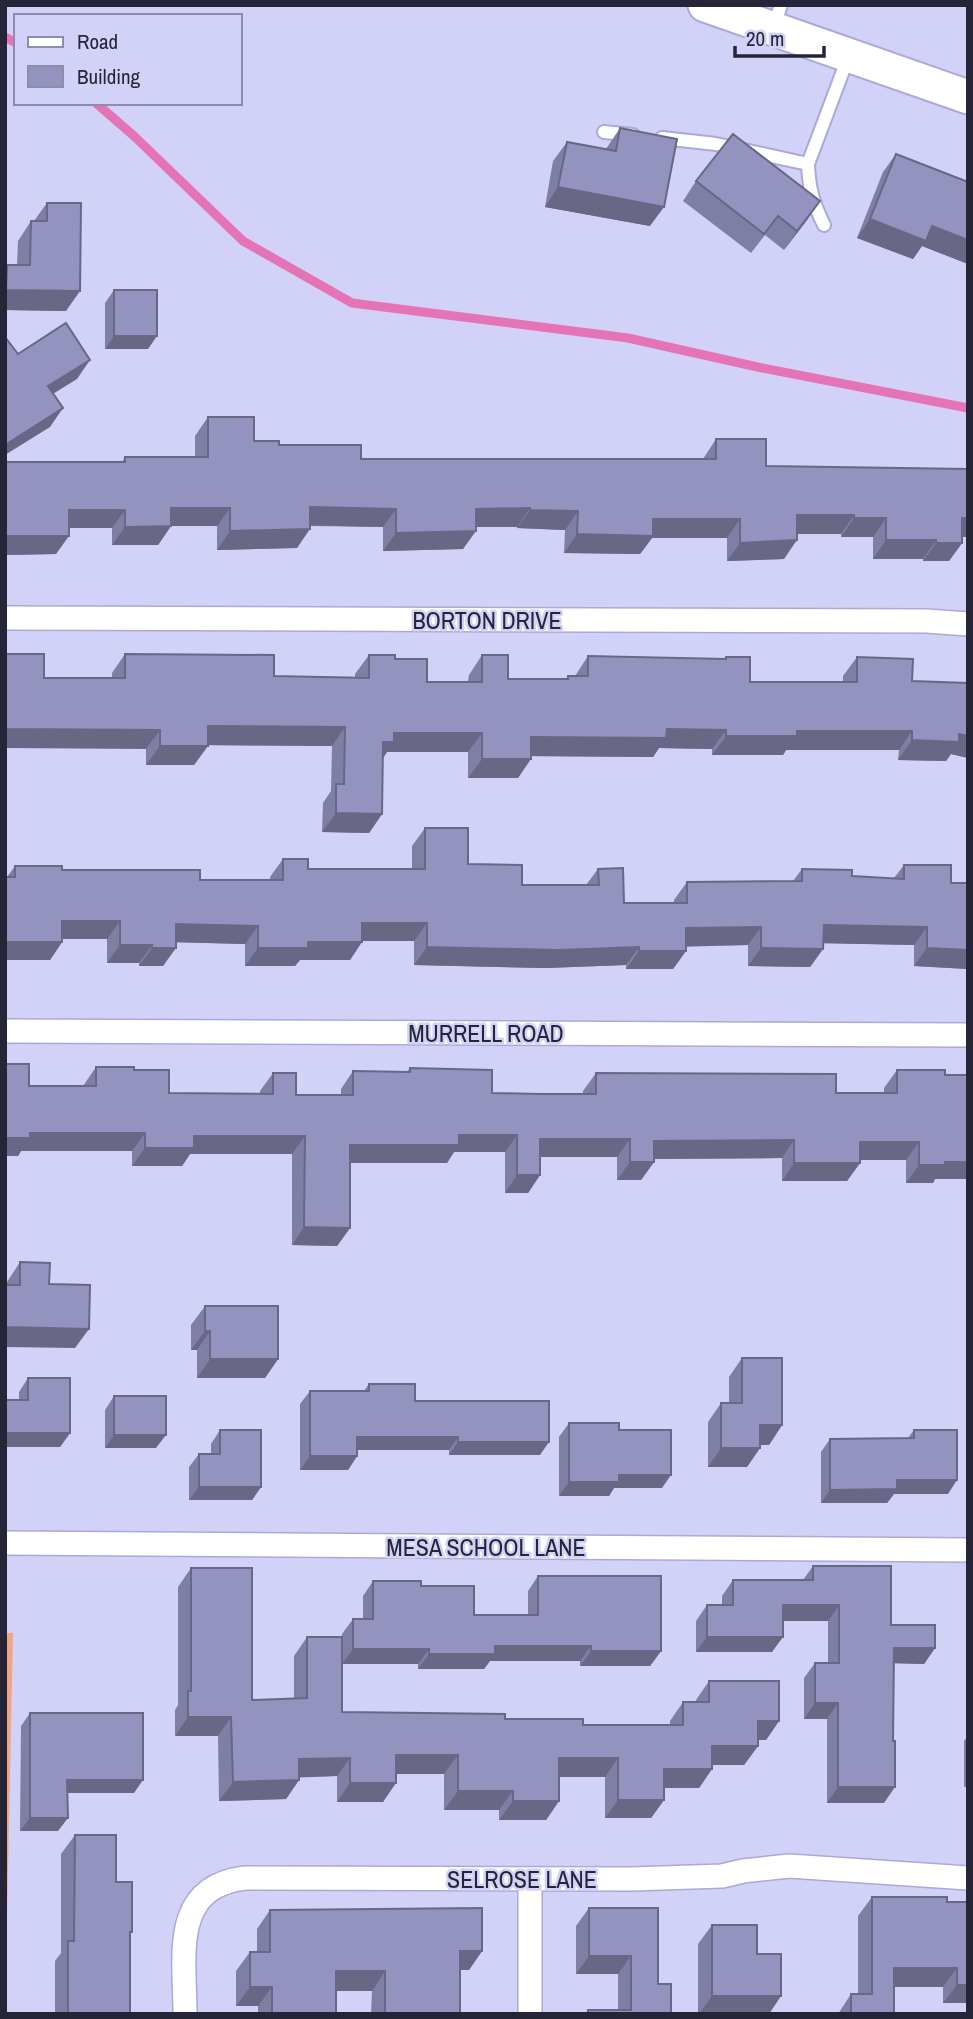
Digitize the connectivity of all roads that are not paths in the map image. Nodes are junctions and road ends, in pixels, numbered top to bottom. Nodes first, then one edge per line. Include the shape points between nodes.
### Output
1 (705, 5) edge
2 (777, 17) edge
3 (849, 55) junction
4 (968, 97) edge
5 (604, 132) dead end
6 (808, 164) junction
7 (824, 225) dead end
8 (5, 618) edge
9 (968, 624) edge
10 (5, 1031) edge
11 (968, 1035) edge
12 (5, 1543) edge
13 (968, 1550) edge
14 (968, 1878) edge
15 (530, 1879) junction
16 (185, 2014) edge
17 (530, 2014) edge

1 - 2 main road
2 - 3 main road
3 - 4 main road
3 - 6 lane
5 - 6 lane via 716,144
6 - 7 lane via 809,186
8 - 9 street, BORTON DRIVE
10 - 11 street, MURRELL ROAD
12 - 13 street, MESA SCHOOL LANE
14 - 15 street, SELROSE LANE via 789,1866 722,1876
15 - 16 street, SELROSE LANE via 230,1880 203,1895 187,1922
15 - 17 street

